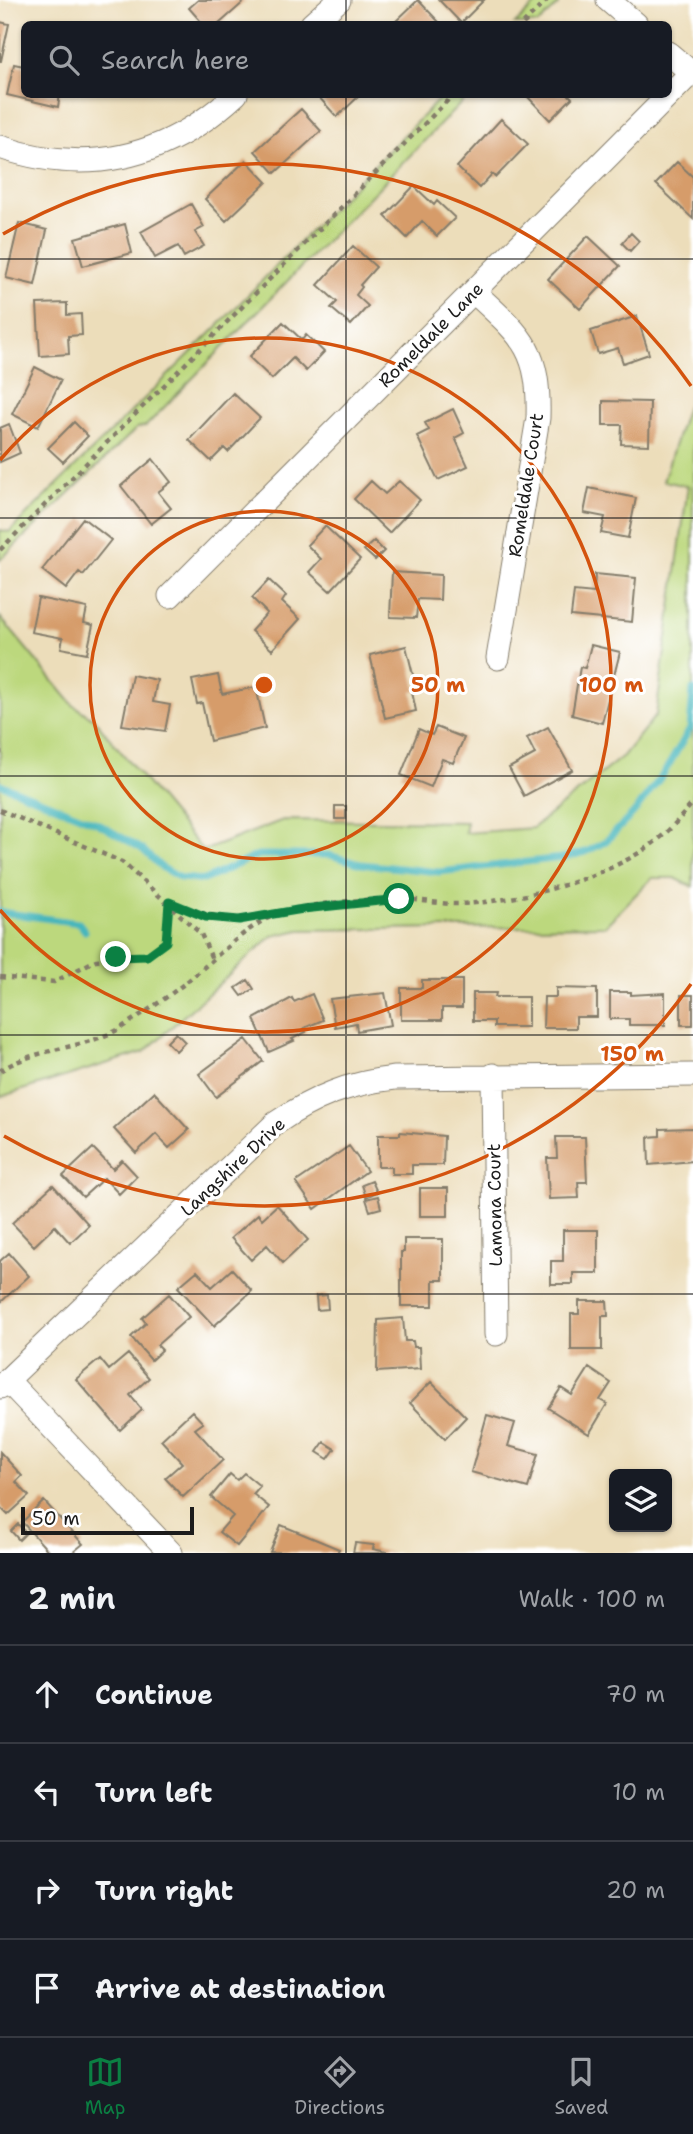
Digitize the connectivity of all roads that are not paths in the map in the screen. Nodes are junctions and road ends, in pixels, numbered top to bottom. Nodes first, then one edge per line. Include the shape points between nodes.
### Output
1 (339, 0) edge
2 (608, 0) edge
3 (315, 21) edge
4 (632, 21) edge
5 (672, 56) edge
6 (692, 74) edge
7 (672, 94) edge
8 (231, 98) edge
9 (668, 98) edge
10 (0, 147) edge
11 (474, 292) junction
12 (170, 596) dead end
13 (498, 658) dead end
14 (493, 1075) junction
15 (693, 1075) edge
16 (496, 1334) dead end
17 (4, 1383) edge
18 (171, 1553) edge

1 - 3 street
2 - 4 street
5 - 6 street
6 - 7 street, Romeldale Lane
8 - 10 street via 180,136 116,159 56,161
9 - 11 street, Romeldale Lane
11 - 12 street, Romeldale Lane
11 - 13 street, Romeldale Court via 518,332 531,353 539,397
14 - 15 street, Langshire Drive
14 - 16 street, Lamona Court
14 - 17 street, Langshire Drive via 368,1081 304,1104 276,1123
17 - 18 street

